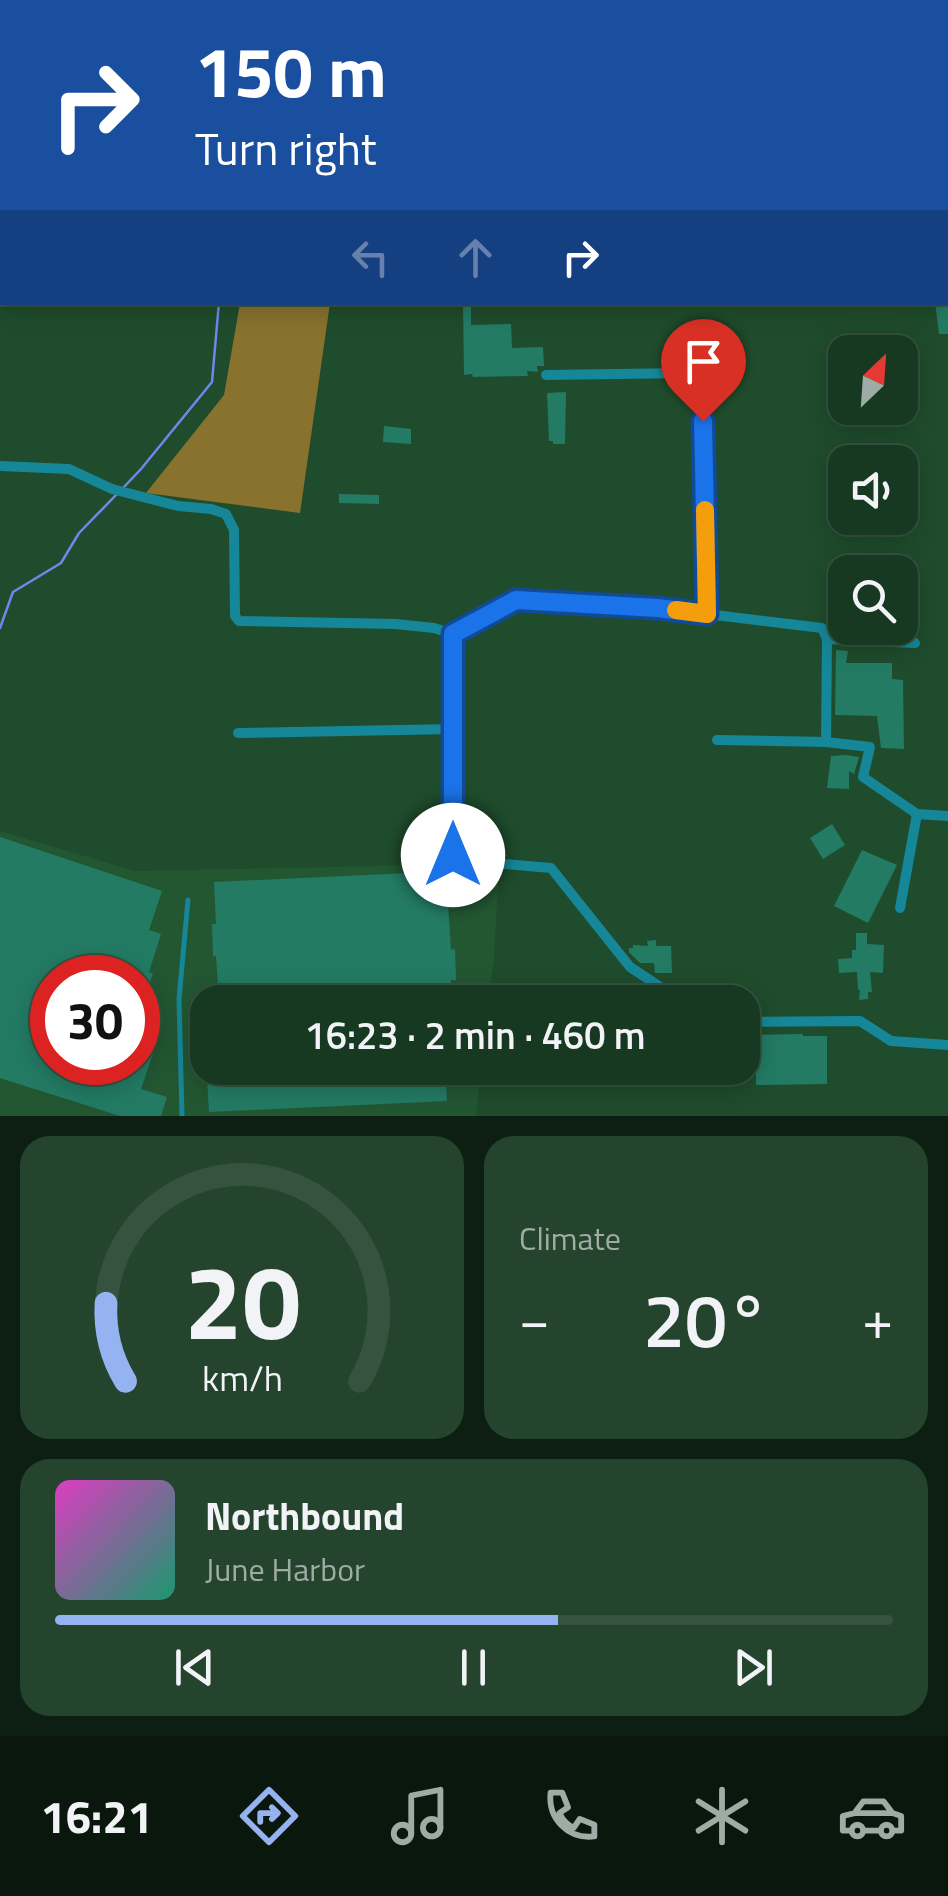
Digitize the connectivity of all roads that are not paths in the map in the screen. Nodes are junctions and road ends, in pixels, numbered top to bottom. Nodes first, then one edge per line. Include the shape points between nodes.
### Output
1 (546, 374) dead end
2 (0, 466) edge
3 (707, 614) junction
4 (453, 634) junction
5 (827, 639) joint
6 (453, 730) junction
7 (238, 733) dead end
8 (718, 740) dead end
9 (826, 742) junction
10 (916, 814) junction
11 (948, 816) edge
12 (188, 900) dead end
13 (900, 908) dead end
14 (657, 985) edge
15 (760, 1022) edge
16 (948, 1045) edge
17 (182, 1116) edge

1 - 3 street via 687,374 702,382
2 - 4 street via 69,469 112,489 226,514 234,530 239,622 396,624
3 - 4 street via 516,600
3 - 5 street via 822,628
4 - 6 street
5 - 9 street
6 - 7 street
6 - 14 street via 453,855 551,868 630,967
8 - 9 street
9 - 10 street via 870,747 864,777
10 - 11 street
10 - 13 street
12 - 17 lane via 179,1000
15 - 16 street via 860,1021 890,1042

